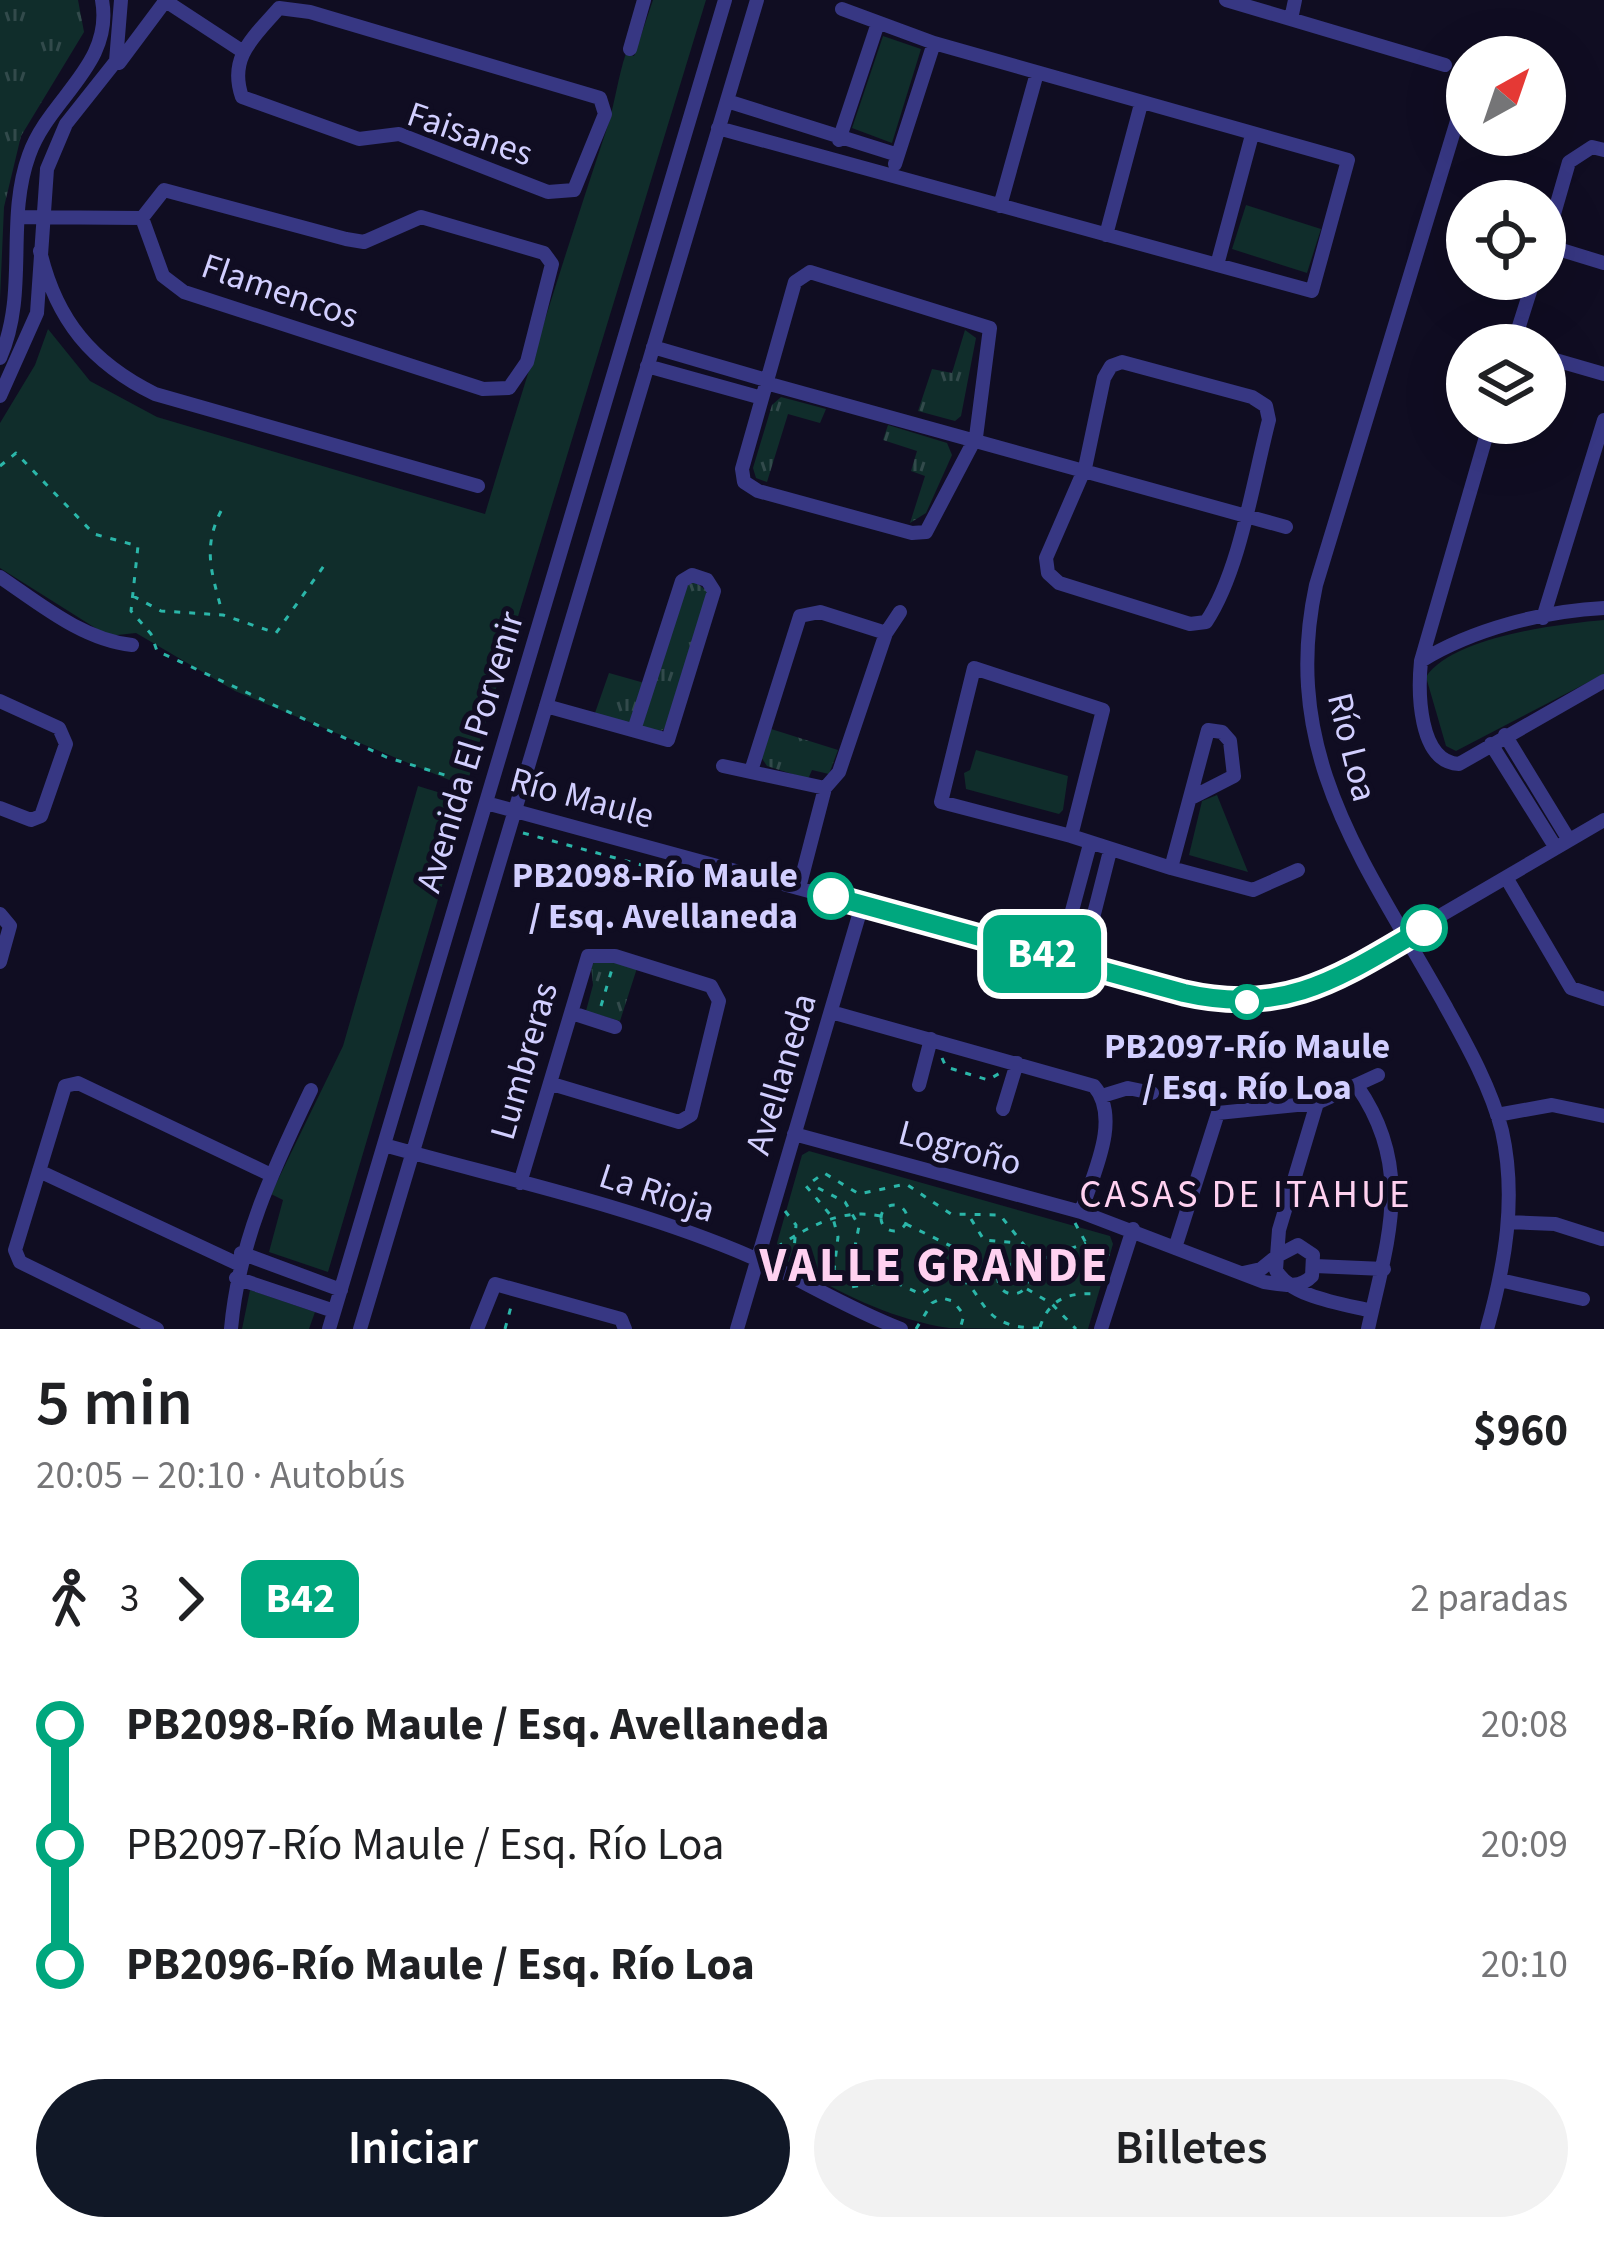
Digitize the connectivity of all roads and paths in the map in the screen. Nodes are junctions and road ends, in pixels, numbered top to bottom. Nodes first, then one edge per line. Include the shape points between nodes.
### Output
1 (133, 0) edge
2 (165, 0) edge
3 (644, 0) edge
4 (725, 0) edge
5 (757, 0) edge
6 (1226, 0) edge
7 (1295, 0) edge
8 (122, 1) edge
9 (102, 2) edge
10 (1271, 7) edge
11 (842, 9) dead end
12 (1291, 20) junction
13 (877, 26) junction
14 (934, 43) junction
15 (630, 49) dead end
16 (242, 51) junction
17 (1445, 64) dead end
18 (1037, 74) junction
19 (105, 81) junction
20 (727, 101) junction
21 (1141, 104) junction
22 (718, 128) junction
23 (1252, 135) junction
24 (840, 137) junction
25 (1604, 150) edge
26 (898, 155) junction
27 (1447, 156) edge
28 (832, 160) junction
29 (892, 176) junction
30 (1564, 180) edge
31 (668, 193) junction
32 (696, 202) junction
33 (1000, 206) junction
34 (40, 217) junction
35 (18, 218) junction
36 (142, 218) junction
37 (1106, 235) junction
38 (40, 251) junction
39 (1566, 251) edge
40 (1604, 263) edge
41 (1216, 265) junction
42 (59, 306) junction
43 (37, 308) junction
44 (653, 346) junction
45 (0, 358) edge
46 (1566, 363) edge
47 (647, 366) junction
48 (1604, 374) edge
49 (765, 387) junction
50 (0, 396) edge
51 (1604, 419) edge
52 (976, 436) junction
53 (1484, 444) edge
54 (0, 466) edge
55 (1084, 468) junction
56 (478, 486) dead end
57 (221, 511) dead end
58 (1244, 514) junction
59 (1286, 527) dead end
60 (326, 563) dead end
61 (0, 577) edge
62 (131, 596) junction
63 (1604, 608) edge
64 (900, 612) dead end
65 (223, 615) junction
66 (1543, 618) junction
67 (886, 632) junction
68 (132, 645) dead end
69 (1421, 661) junction
70 (1604, 681) edge
71 (0, 701) edge
72 (546, 706) junction
73 (634, 730) junction
74 (1505, 735) junction
75 (1491, 744) junction
76 (723, 766) dead end
77 (752, 768) junction
78 (476, 776) dead end
79 (825, 788) junction
80 (1191, 798) junction
81 (486, 803) junction
82 (0, 808) edge
83 (515, 810) junction
84 (1604, 820) edge
85 (524, 833) dead end
86 (1071, 836) junction
87 (1090, 844) junction
88 (1563, 844) junction
89 (1110, 851) junction
90 (1172, 868) junction
91 (660, 870) dead end
92 (1298, 870) dead end
93 (1507, 878) junction
94 (799, 888) junction
95 (862, 905) junction
96 (0, 914) edge
97 (1407, 938) junction
98 (615, 956) junction
99 (1059, 958) junction
100 (0, 962) edge
101 (1081, 965) junction
102 (1604, 999) edge
103 (831, 1012) junction
104 (572, 1013) junction
105 (596, 1020) junction
106 (615, 1027) dead end
107 (931, 1039) junction
108 (1017, 1063) junction
109 (1378, 1075) dead end
110 (552, 1084) junction
111 (919, 1085) dead end
112 (1358, 1087) junction
113 (311, 1090) dead end
114 (1152, 1093) dead end
115 (1102, 1096) junction
116 (1317, 1102) junction
117 (1003, 1109) dead end
118 (1497, 1114) junction
119 (1604, 1116) edge
120 (794, 1134) junction
121 (384, 1145) junction
122 (412, 1153) junction
123 (39, 1171) junction
124 (269, 1174) junction
125 (520, 1183) junction
126 (818, 1188) dead end
127 (774, 1202) junction
128 (1081, 1212) junction
129 (853, 1213) junction
130 (881, 1216) junction
131 (833, 1218) junction
132 (971, 1218) junction
133 (1508, 1222) junction
134 (906, 1224) junction
135 (1133, 1229) junction
136 (796, 1235) junction
137 (1602, 1239) edge
138 (1086, 1243) junction
139 (1020, 1244) junction
140 (1175, 1248) junction
141 (1277, 1256) junction
142 (757, 1261) junction
143 (1122, 1261) junction
144 (238, 1265) junction
145 (1315, 1266) junction
146 (1384, 1269) junction
147 (286, 1270) junction
148 (1000, 1270) junction
149 (850, 1272) dead end
150 (1243, 1273) junction
151 (790, 1278) junction
152 (1500, 1280) junction
153 (1292, 1285) junction
154 (1025, 1288) junction
155 (341, 1290) junction
156 (516, 1290) junction
157 (279, 1292) junction
158 (1111, 1296) junction
159 (1583, 1299) dead end
160 (1052, 1304) junction
161 (334, 1311) junction
162 (1372, 1311) junction
163 (623, 1324) edge
164 (158, 1329) edge
165 (231, 1329) edge
166 (329, 1329) edge
167 (360, 1329) edge
168 (477, 1329) edge
169 (506, 1329) edge
170 (737, 1329) edge
171 (901, 1329) edge
172 (916, 1329) edge
173 (960, 1329) edge
174 (1039, 1329) edge
175 (1076, 1329) edge
176 (1101, 1329) edge
177 (1368, 1329) edge
178 (1487, 1329) edge

1 - 8 street
2 - 16 street
2 - 19 street
3 - 15 street
4 - 31 street, Avenida El Porvenir
5 - 20 street, Avenida El Porvenir
6 - 10 street
7 - 12 street
8 - 9 street
8 - 19 street via 122,37
9 - 35 street via 103,42 40,129
10 - 12 street
11 - 13 street
12 - 17 street
13 - 14 street
13 - 24 street
14 - 18 street
14 - 26 street
16 - 16 street, Faisanes via 235,78 242,97 359,139 399,134 548,192 574,190 605,114 600,98 310,12 279,8
18 - 21 street
18 - 33 street
19 - 34 street via 58,139
20 - 22 street, Avenida El Porvenir
20 - 24 street
21 - 23 street
21 - 37 street
22 - 28 street
22 - 32 street, Avenida El Porvenir
23 - 41 street
23 - 41 street via 1348,160 1318,270 1312,291
24 - 26 street
24 - 28 street
25 - 30 street via 1592,147 1569,162
26 - 29 street
27 - 97 street, Río Loa via 1306,628 1307,698 1322,776
28 - 29 street
29 - 33 street
31 - 32 street
31 - 81 street, Avenida El Porvenir
32 - 44 street, Avenida El Porvenir
33 - 37 street
34 - 35 street
34 - 36 street
34 - 38 street
35 - 45 street via 18,293
36 - 36 street, Flamencos via 163,275 184,292 502,392 527,362 552,264 544,253 421,217 364,242 164,190
37 - 41 street
38 - 42 street
38 - 43 street
39 - 40 street
42 - 43 street
42 - 56 street via 104,365 155,394
43 - 50 street
44 - 47 street, Avenida El Porvenir
44 - 49 street
46 - 48 street
47 - 49 street
47 - 72 street, Avenida El Porvenir
49 - 52 street
49 - 52 street via 745,482 912,532 934,523
49 - 52 street via 795,282 810,272 990,328
51 - 66 street
52 - 55 street
53 - 69 street
54 - 62 path via 16,453 94,535 138,546
55 - 58 street
55 - 58 street via 1111,366 1122,362 1252,397 1266,406 1269,421
55 - 58 street via 1046,558 1048,573 1190,624 1206,622 1217,606
57 - 65 path via 208,557
58 - 59 street
60 - 65 path via 276,633
61 - 68 street via 107,642
62 - 65 path via 161,611
62 - 78 path via 131,611 157,651 386,757 471,783
63 - 66 street
64 - 67 street
66 - 69 street via 1445,646
67 - 77 street via 820,612 800,616
67 - 79 street via 839,772
69 - 75 street via 1426,724 1438,756 1459,764
70 - 74 street
71 - 82 street via 59,728 66,744 41,816
72 - 73 street
72 - 83 street, Avenida El Porvenir
73 - 73 street via 668,740 714,592 707,580 682,580
74 - 75 street
74 - 88 street
75 - 88 street
76 - 77 street
77 - 79 street
79 - 94 street
80 - 80 street via 1234,776 1222,732 1208,730
80 - 90 street
81 - 83 street, Río Maule
81 - 121 street, Avenida El Porvenir
83 - 94 street, Río Maule
83 - 122 street, Avenida El Porvenir
84 - 88 street, Río Maule
85 - 91 path
86 - 86 street via 941,802 974,668 1103,710
86 - 87 street
87 - 89 street
87 - 99 street
88 - 93 street, Río Maule
89 - 90 street
89 - 101 street
90 - 92 street via 1253,890
93 - 97 street, Río Maule
93 - 102 street via 1571,988
94 - 95 street, Río Maule
95 - 99 street, Río Maule
95 - 103 street, Avellaneda
96 - 100 street via 10,932
97 - 101 street, Río Maule via 1318,987 1259,1002 1205,998
97 - 118 street, Río Loa
98 - 104 street, Lumbreras via 589,956
98 - 105 path
98 - 110 street via 711,986 719,1001 691,1114 679,1122
99 - 101 street, Río Maule
103 - 107 street
103 - 120 street, Avellaneda
104 - 105 street
104 - 110 street, Lumbreras
105 - 106 street
107 - 108 street
107 - 111 street
108 - 115 street via 1081,1080
108 - 117 street
109 - 112 street
110 - 125 street, Lumbreras
112 - 116 street
112 - 146 street via 1392,1176
113 - 124 street
114 - 115 street via 1128,1088
115 - 128 street via 1106,1124
116 - 140 street via 1218,1113
116 - 141 street
118 - 119 street via 1552,1105
118 - 133 street, Río Loa
120 - 127 street, Avellaneda
120 - 128 street, Logroño
121 - 122 street, La Rioja
121 - 155 street, Avenida El Porvenir
122 - 125 street, La Rioja
122 - 167 street, Avenida El Porvenir
123 - 124 street via 65,1086 79,1083
123 - 144 street
123 - 164 street via 15,1250 20,1262
124 - 144 street
125 - 142 street, La Rioja
126 - 129 path
127 - 136 path
127 - 142 street, Avellaneda
128 - 135 street, Logroño
128 - 138 path via 1074,1219
129 - 130 path
129 - 131 path
129 - 149 path via 860,1226
130 - 134 path via 891,1231
130 - 134 path via 897,1205
131 - 132 path via 808,1194 812,1177 824,1173 859,1194 907,1184 935,1209
131 - 136 path
131 - 174 path via 834,1270 850,1287 902,1282 921,1294 950,1275 970,1284 998,1322
132 - 139 path via 984,1240
132 - 139 path via 1000,1215
133 - 137 street via 1555,1224
133 - 152 street, Río Loa
134 - 148 path
135 - 140 street, Logroño
135 - 143 street
136 - 142 path
136 - 151 path
138 - 139 path via 1046,1262
138 - 143 path
140 - 150 street, Logroño
141 - 145 street via 1298,1245
141 - 150 street
141 - 153 street via 1279,1277
142 - 151 street, La Rioja
142 - 170 street, Avellaneda
143 - 158 street
144 - 147 street
144 - 157 street
144 - 165 street
145 - 146 street
145 - 153 street via 1307,1282
146 - 162 street
147 - 155 street
147 - 157 street
148 - 154 path via 1004,1292
148 - 154 path via 1021,1265
150 - 153 street, Logroño
151 - 171 street, La Rioja
152 - 159 street
152 - 178 street, Río Loa
153 - 162 street, Logroño
154 - 160 path
155 - 161 street, Avenida El Porvenir
156 - 163 street
156 - 168 street via 495,1283
156 - 169 path
157 - 161 street
158 - 160 path via 1082,1293
158 - 176 street
160 - 174 path
160 - 175 path
161 - 166 street, Avenida El Porvenir
162 - 177 street
172 - 173 path via 942,1298 959,1306

